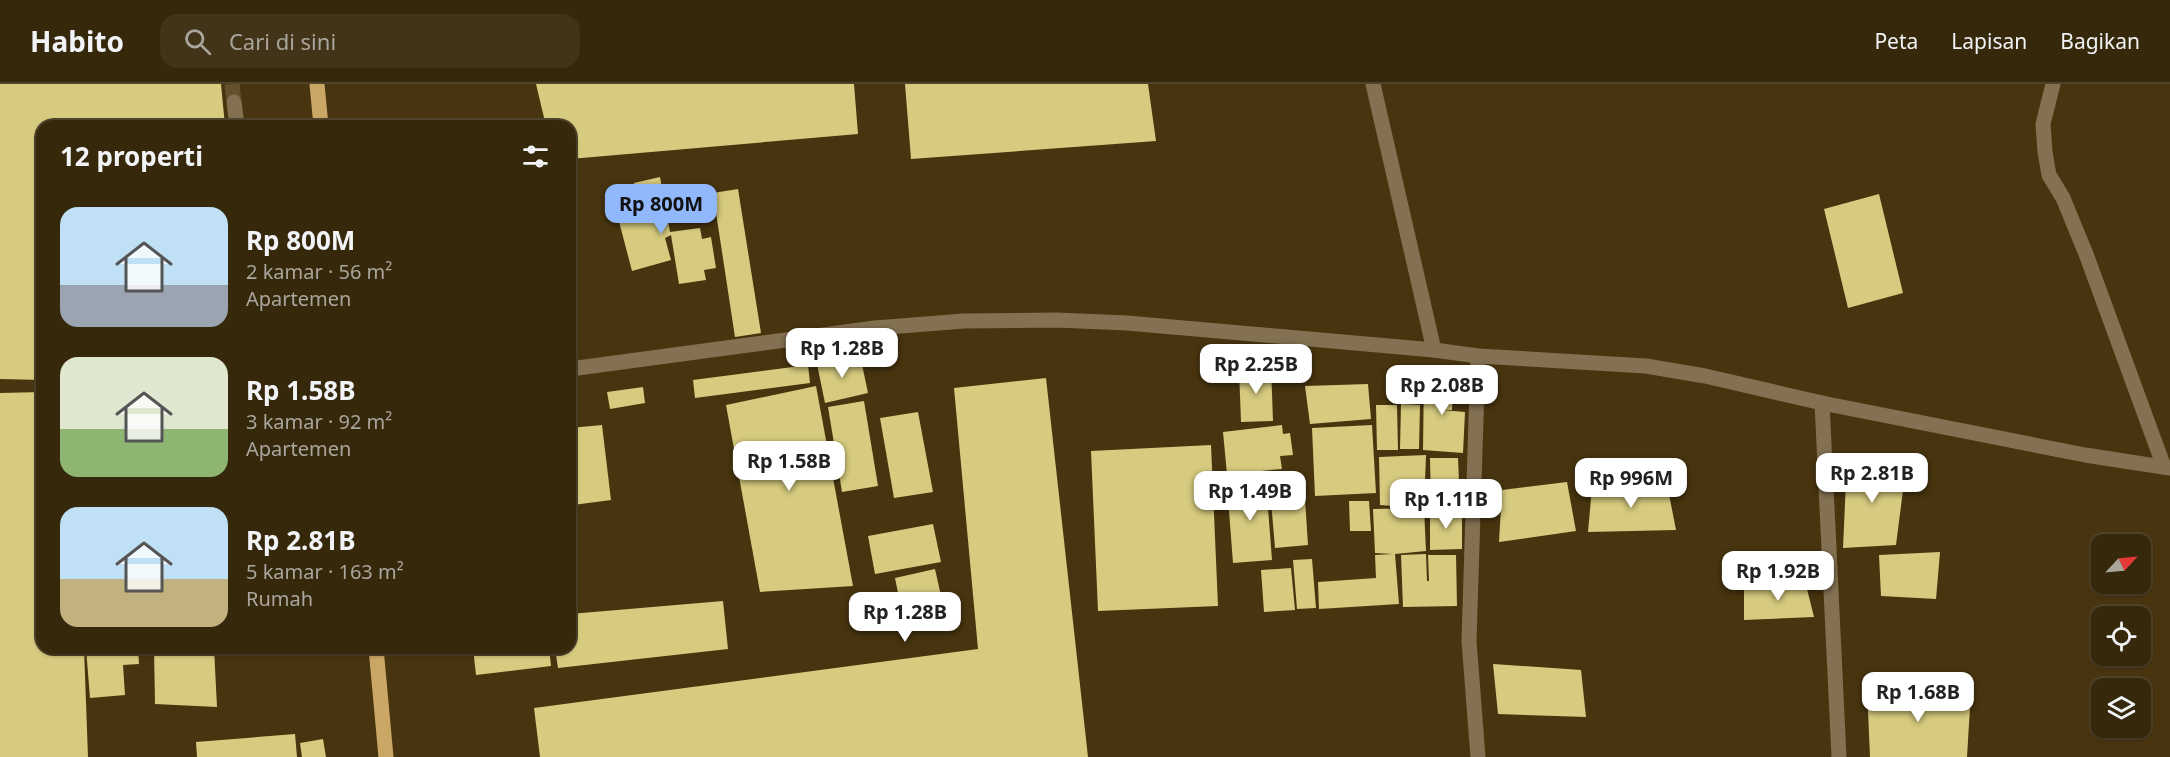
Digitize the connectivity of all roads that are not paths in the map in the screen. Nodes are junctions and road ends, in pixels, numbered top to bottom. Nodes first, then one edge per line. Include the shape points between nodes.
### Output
1 (317, 84) edge
2 (1372, 84) edge
3 (2053, 84) edge
4 (234, 102) tunnel mouth
5 (236, 120) edge
6 (320, 120) edge
7 (1434, 350) junction
8 (1478, 356) junction
9 (576, 368) edge
10 (1822, 402) junction
11 (2167, 468) edge
12 (376, 654) edge
13 (386, 757) edge
14 (1478, 757) edge
15 (1839, 757) edge

1 - 6 main road
2 - 7 street
3 - 11 street via 2043,124 2049,175 2086,254
4 - 5 street
7 - 8 street
7 - 9 street via 1127,323 964,321 875,328
8 - 10 street via 1646,366
8 - 14 street via 1469,641
10 - 11 street
10 - 15 street
12 - 13 main road

